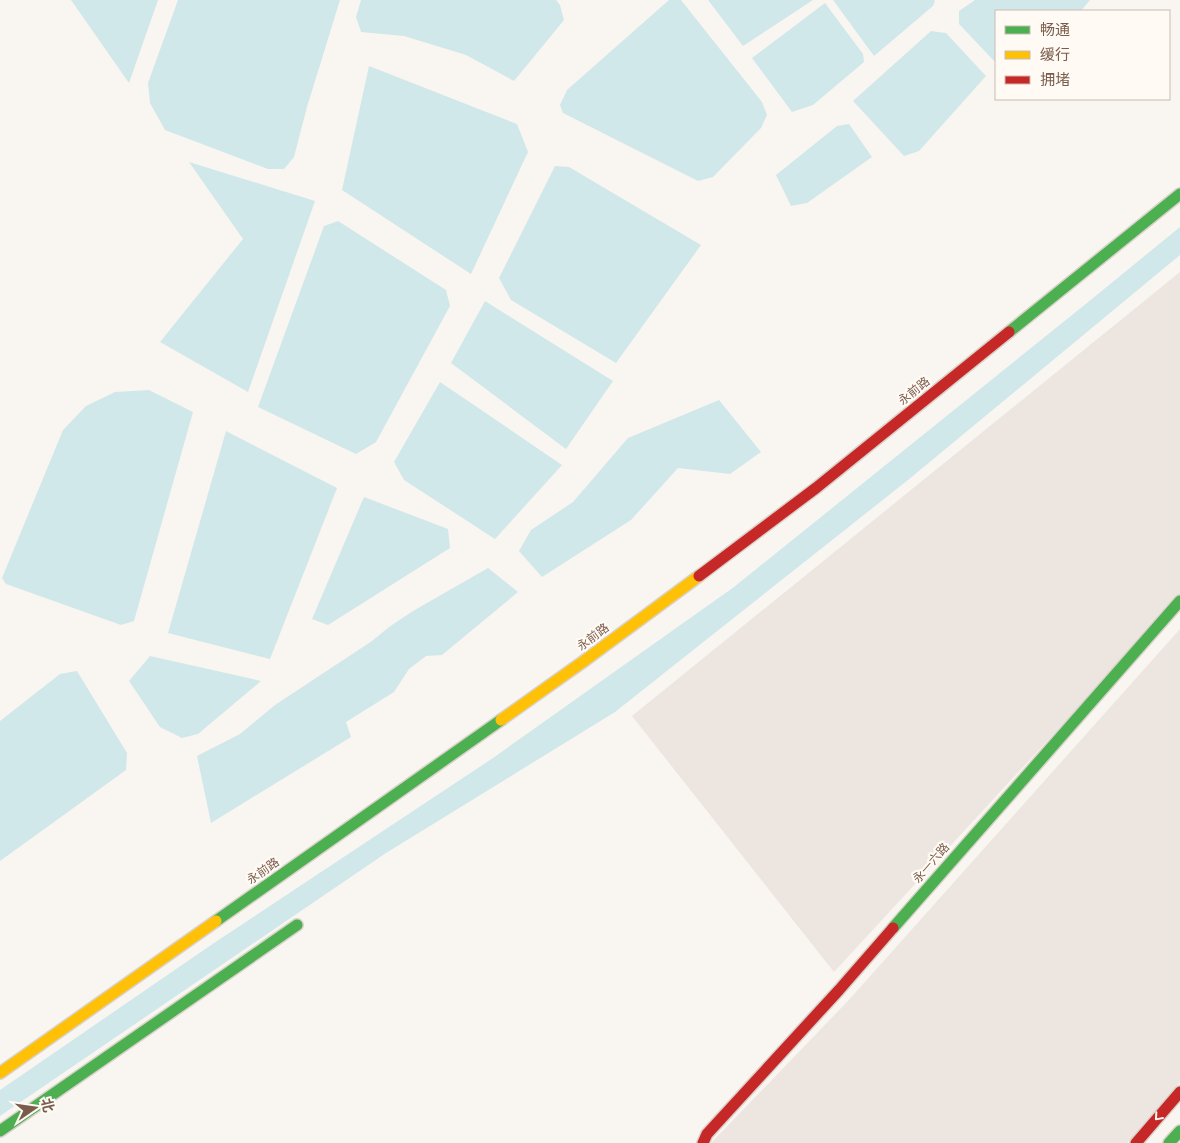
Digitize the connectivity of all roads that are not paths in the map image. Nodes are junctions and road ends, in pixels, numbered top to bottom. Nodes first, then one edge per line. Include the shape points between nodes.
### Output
1 (1180, 194) edge
2 (1180, 601) edge
3 (297, 925) dead end
4 (0, 1073) edge
5 (1180, 1092) edge
6 (0, 1131) edge
7 (1180, 1131) edge
8 (702, 1143) edge
9 (1136, 1143) edge
10 (1169, 1143) edge

1 - 4 street, 永前路 via 816,488 584,661
2 - 8 street, 永一六路
3 - 6 street
5 -> 9 street
7 - 10 street

